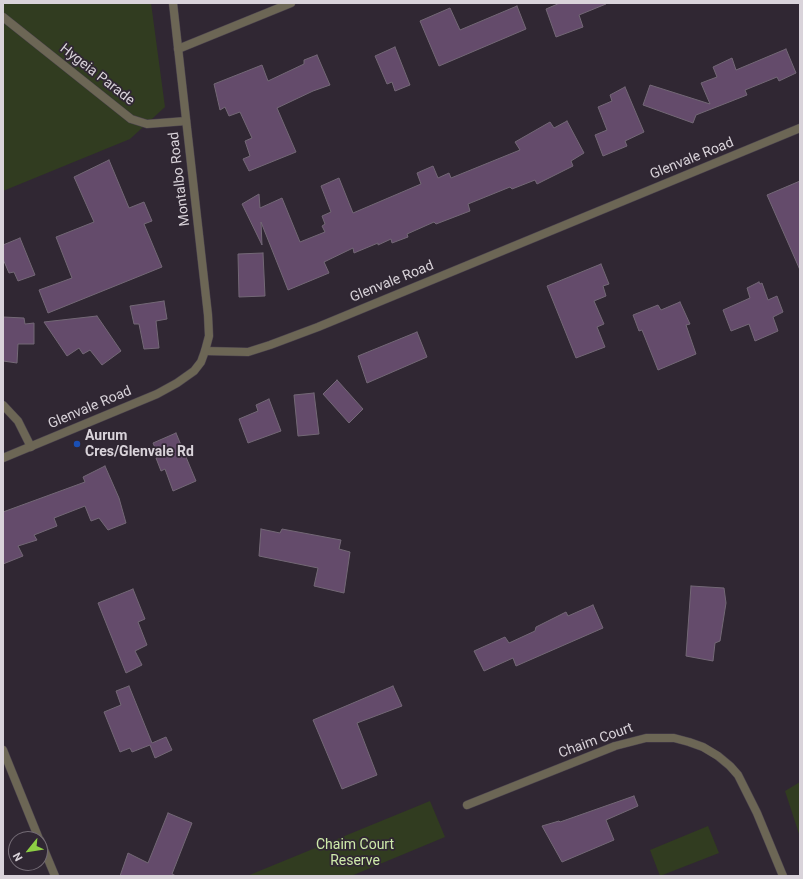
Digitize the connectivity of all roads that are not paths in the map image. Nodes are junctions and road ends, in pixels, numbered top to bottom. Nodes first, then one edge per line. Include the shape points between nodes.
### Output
1 (173, 3) edge
2 (291, 3) edge
3 (3, 17) edge
4 (178, 49) junction
5 (186, 121) junction
6 (800, 128) edge
7 (206, 352) junction
8 (3, 405) edge
9 (30, 447) junction
10 (3, 458) edge
11 (3, 750) edge
12 (467, 805) dead end
13 (36, 831) edge
14 (48, 859) edge
15 (55, 876) edge
16 (783, 876) edge

1 - 4 street, Montalbo Road
2 - 4 street
3 - 5 street, Hygeia Parade via 131,119 147,124
4 - 5 street, Montalbo Road
5 - 7 street, Montalbo Road via 204,266 208,315
6 - 7 street, Glenvale Road via 318,327 248,352
7 - 9 street, Glenvale Road via 194,371 157,394
8 - 9 street via 18,421
9 - 10 street, Glenvale Road
11 - 13 street
12 - 16 street, Chaim Court via 615,746 646,738 674,738 703,747 718,756 738,775
14 - 15 street

